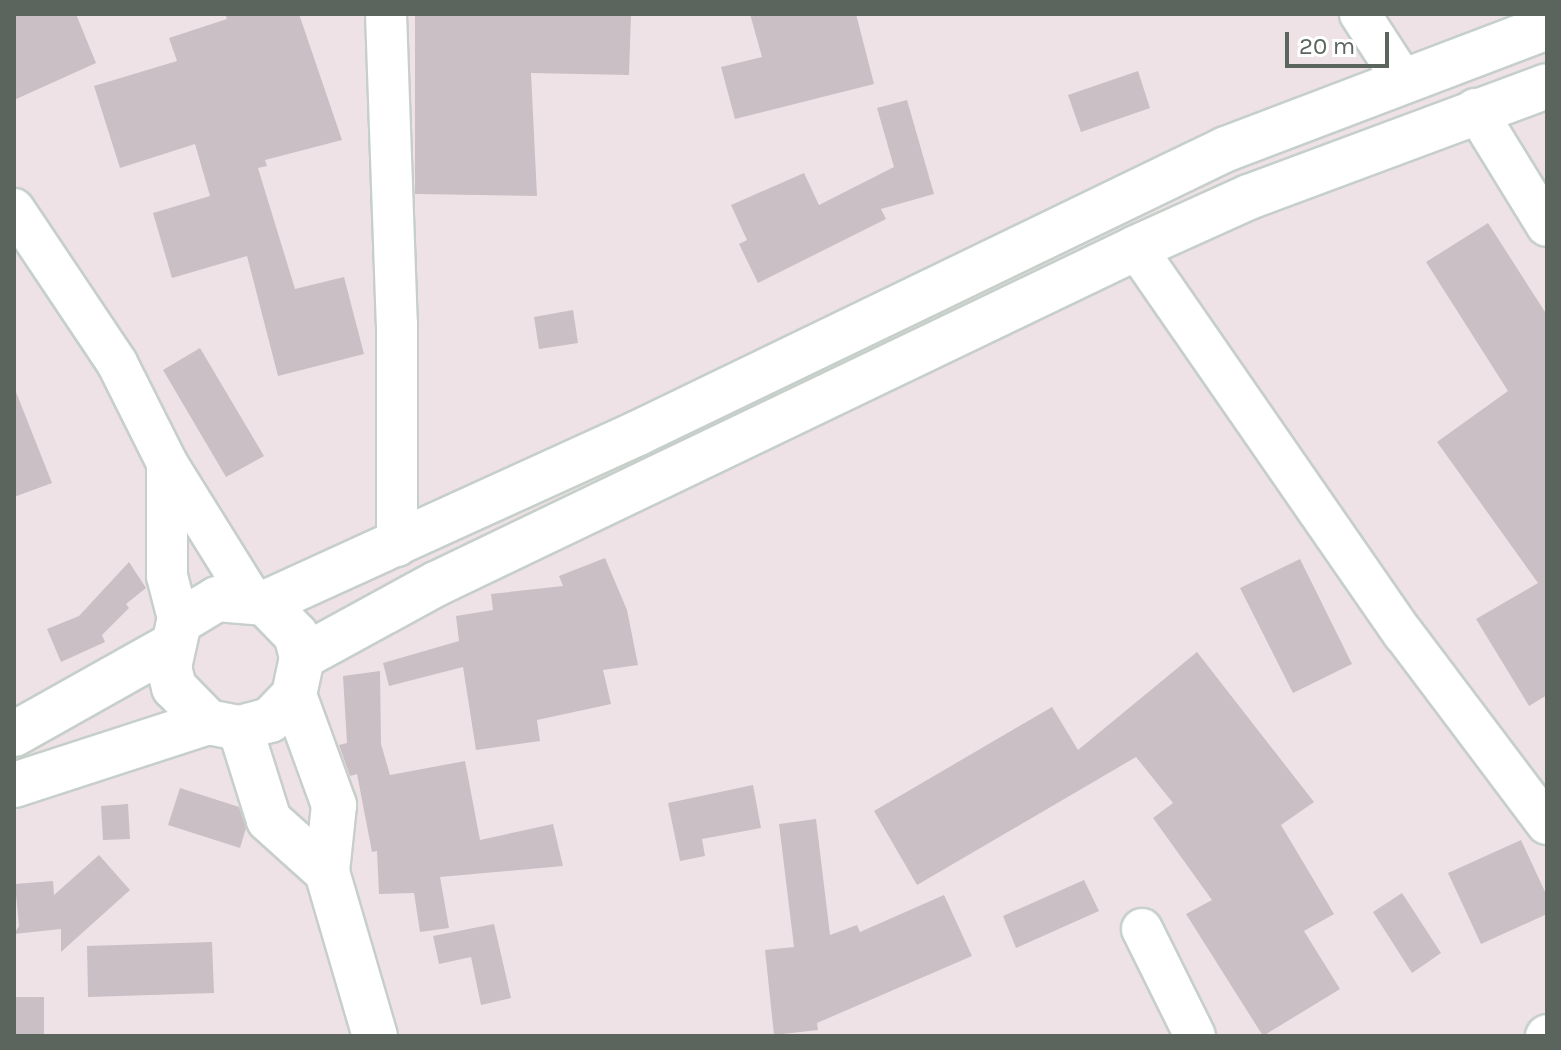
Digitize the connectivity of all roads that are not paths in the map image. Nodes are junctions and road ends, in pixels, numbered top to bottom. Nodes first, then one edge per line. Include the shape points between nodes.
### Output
1 (386, 14) edge
2 (1360, 14) edge
3 (1547, 27) edge
4 (1402, 79) junction
5 (1547, 86) edge
6 (1475, 109) junction
7 (14, 209) edge
8 (1547, 226) edge
9 (1136, 248) junction
10 (167, 463) junction
11 (397, 546) junction
12 (258, 600) junction
13 (175, 634) junction
14 (298, 676) junction
15 (224, 725) junction
16 (14, 734) edge
17 (14, 785) edge
18 (1547, 824) edge
19 (327, 872) junction
20 (1142, 929) dead end
21 (375, 1036) edge
22 (1195, 1036) edge

1 - 11 street via 397,324
2 - 4 street
3 - 4 main road
4 - 11 main road via 1226,149 1042,233
5 - 6 main road
6 - 8 street
6 - 9 main road
7 - 10 street via 117,363
9 - 14 main road via 436,584
9 - 18 street via 1403,633
10 - 12 street
10 - 13 street via 167,576
11 - 12 main road
12 - 13 main road via 217,599
12 - 14 main road via 296,635
13 - 15 main road via 174,687
13 - 16 main road
14 - 15 main road via 270,720
14 - 19 main road via 334,805
15 - 17 main road
15 - 19 main road via 269,820
19 - 21 main road
20 - 22 street

